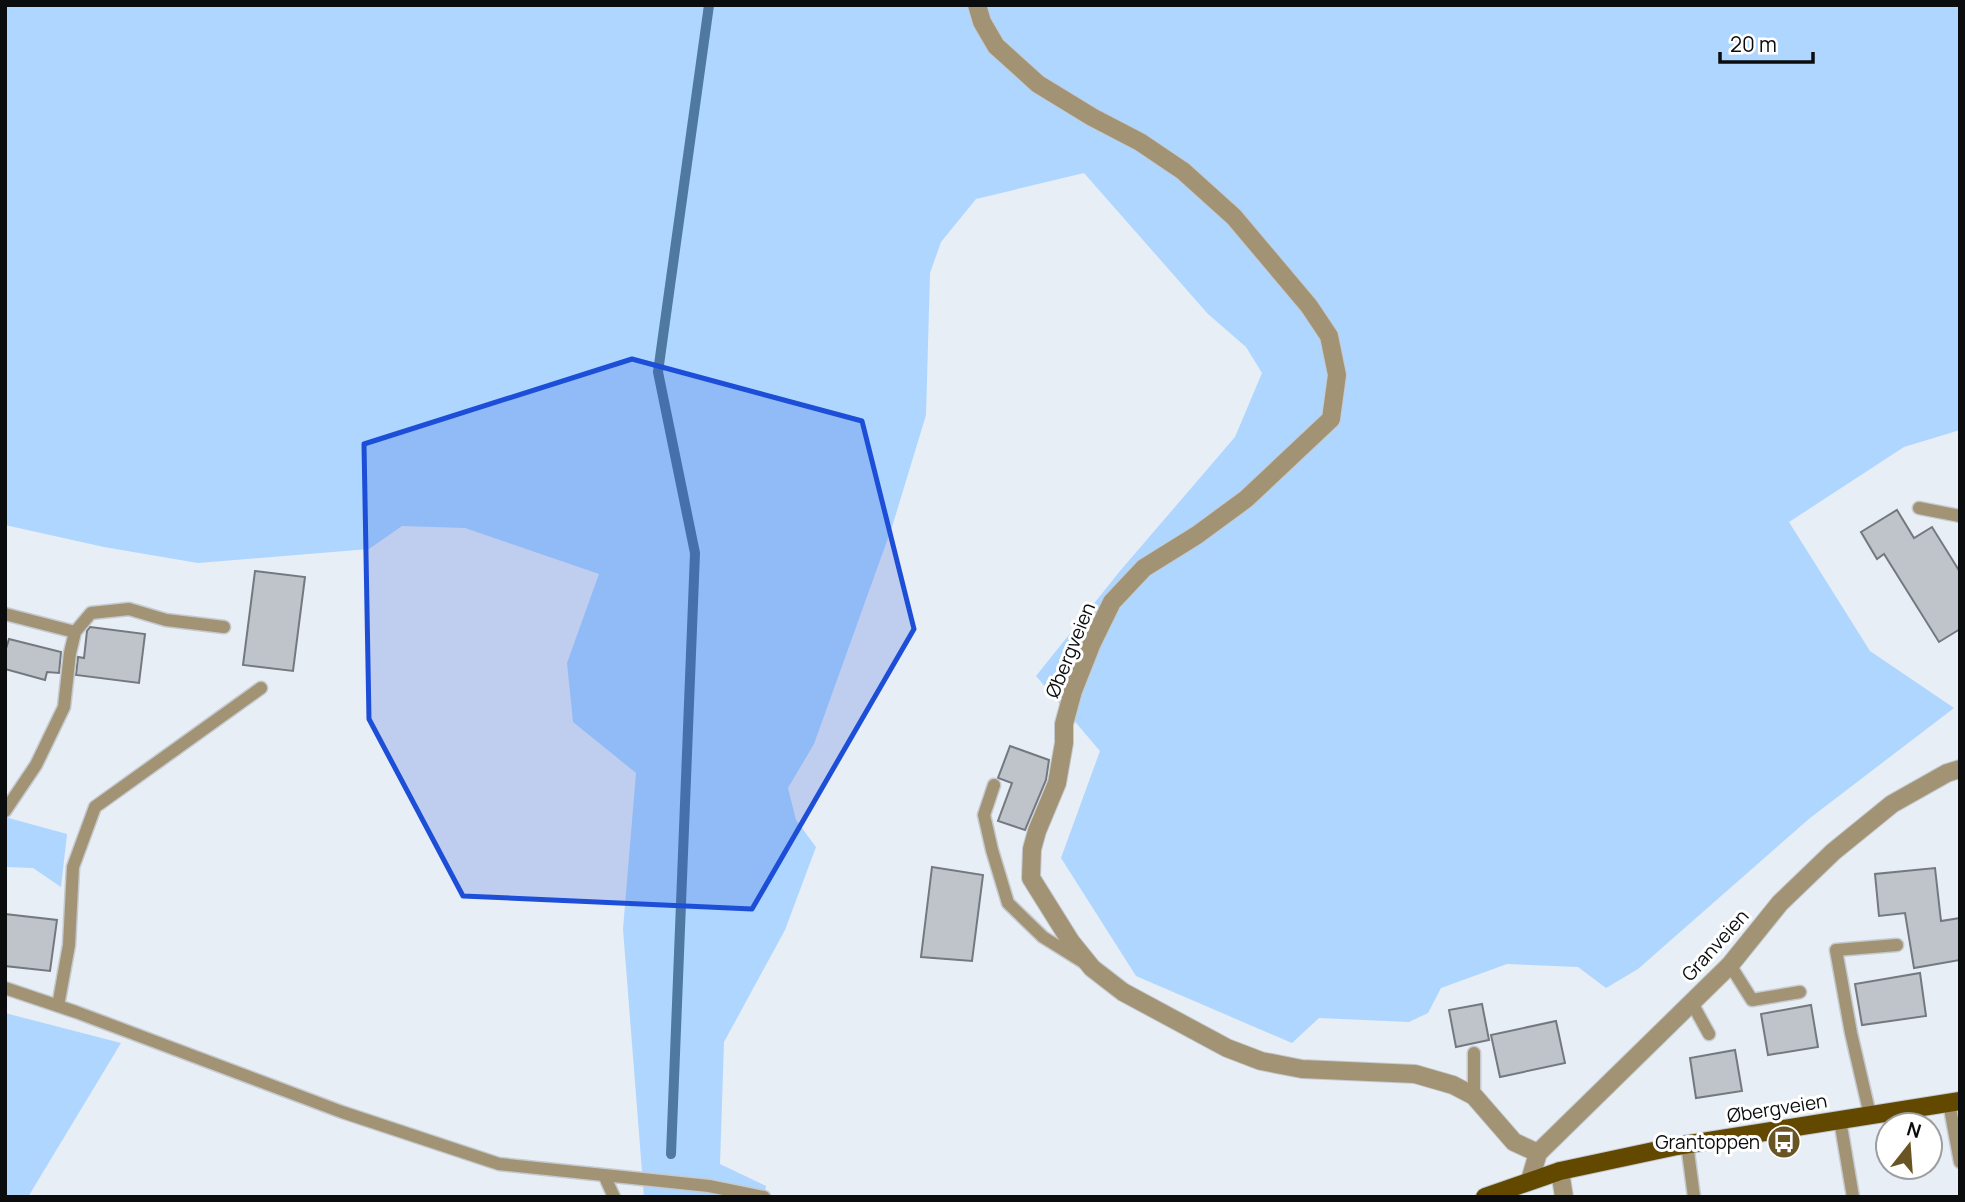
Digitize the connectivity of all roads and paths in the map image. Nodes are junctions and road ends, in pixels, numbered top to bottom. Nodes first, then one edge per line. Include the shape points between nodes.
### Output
1 (977, 5) edge
2 (1919, 508) dead end
3 (1960, 516) edge
4 (5, 614) edge
5 (224, 627) dead end
6 (75, 632) junction
7 (261, 688) dead end
8 (1960, 769) edge
9 (994, 785) dead end
10 (5, 811) edge
11 (1898, 945) dead end
12 (1730, 965) junction
13 (1092, 968) junction
14 (5, 988) edge
15 (1800, 992) dead end
16 (1692, 1003) junction
17 (58, 1006) junction
18 (1709, 1034) dead end
19 (1474, 1053) dead end
20 (1474, 1096) junction
21 (1955, 1102) edge
22 (1870, 1115) junction
23 (1840, 1120) junction
24 (1687, 1144) junction
25 (1538, 1153) junction
26 (1960, 1162) edge
27 (1560, 1171) junction
28 (605, 1177) junction
29 (1530, 1180) junction
30 (614, 1197) edge
31 (764, 1197) edge
32 (1485, 1197) edge
33 (1564, 1197) edge
34 (1694, 1197) edge
35 (1853, 1197) edge

1 - 13 street, Øbergveien via 996,46 1038,84 1183,171 1234,217 1329,336 1337,375 1331,419 1245,499 1144,568 1112,601 1092,643 1064,724 1057,783 1032,849 1031,878
2 - 3 lane
4 - 6 lane
5 - 6 lane via 166,620 129,608 91,613
6 - 10 lane via 64,707 36,765
7 - 17 lane via 95,807 73,867 69,945
8 - 12 street, Granveien via 1892,804 1833,852 1780,903
9 - 13 lane via 984,815 1008,903 1043,937
11 - 22 lane via 1836,950
12 - 15 lane via 1752,1000
12 - 16 street, Granveien
13 - 20 street, Øbergveien via 1123,992 1227,1048 1261,1061 1302,1069 1415,1074
14 - 17 lane
16 - 18 lane
16 - 25 street, Granveien
17 - 28 lane via 342,1112 499,1164
19 - 20 lane
20 - 25 street, Øbergveien via 1514,1142
21 - 22 main road, Øbergveien
21 - 26 lane
22 - 23 main road, Øbergveien
23 - 24 main road, Øbergveien
23 - 35 lane
24 - 27 main road, Øbergveien
24 - 34 lane
25 - 29 street, Granveien
27 - 29 main road, Øbergveien
27 - 33 street
28 - 30 lane
28 - 31 lane via 709,1186
29 - 32 main road, Øbergveien

